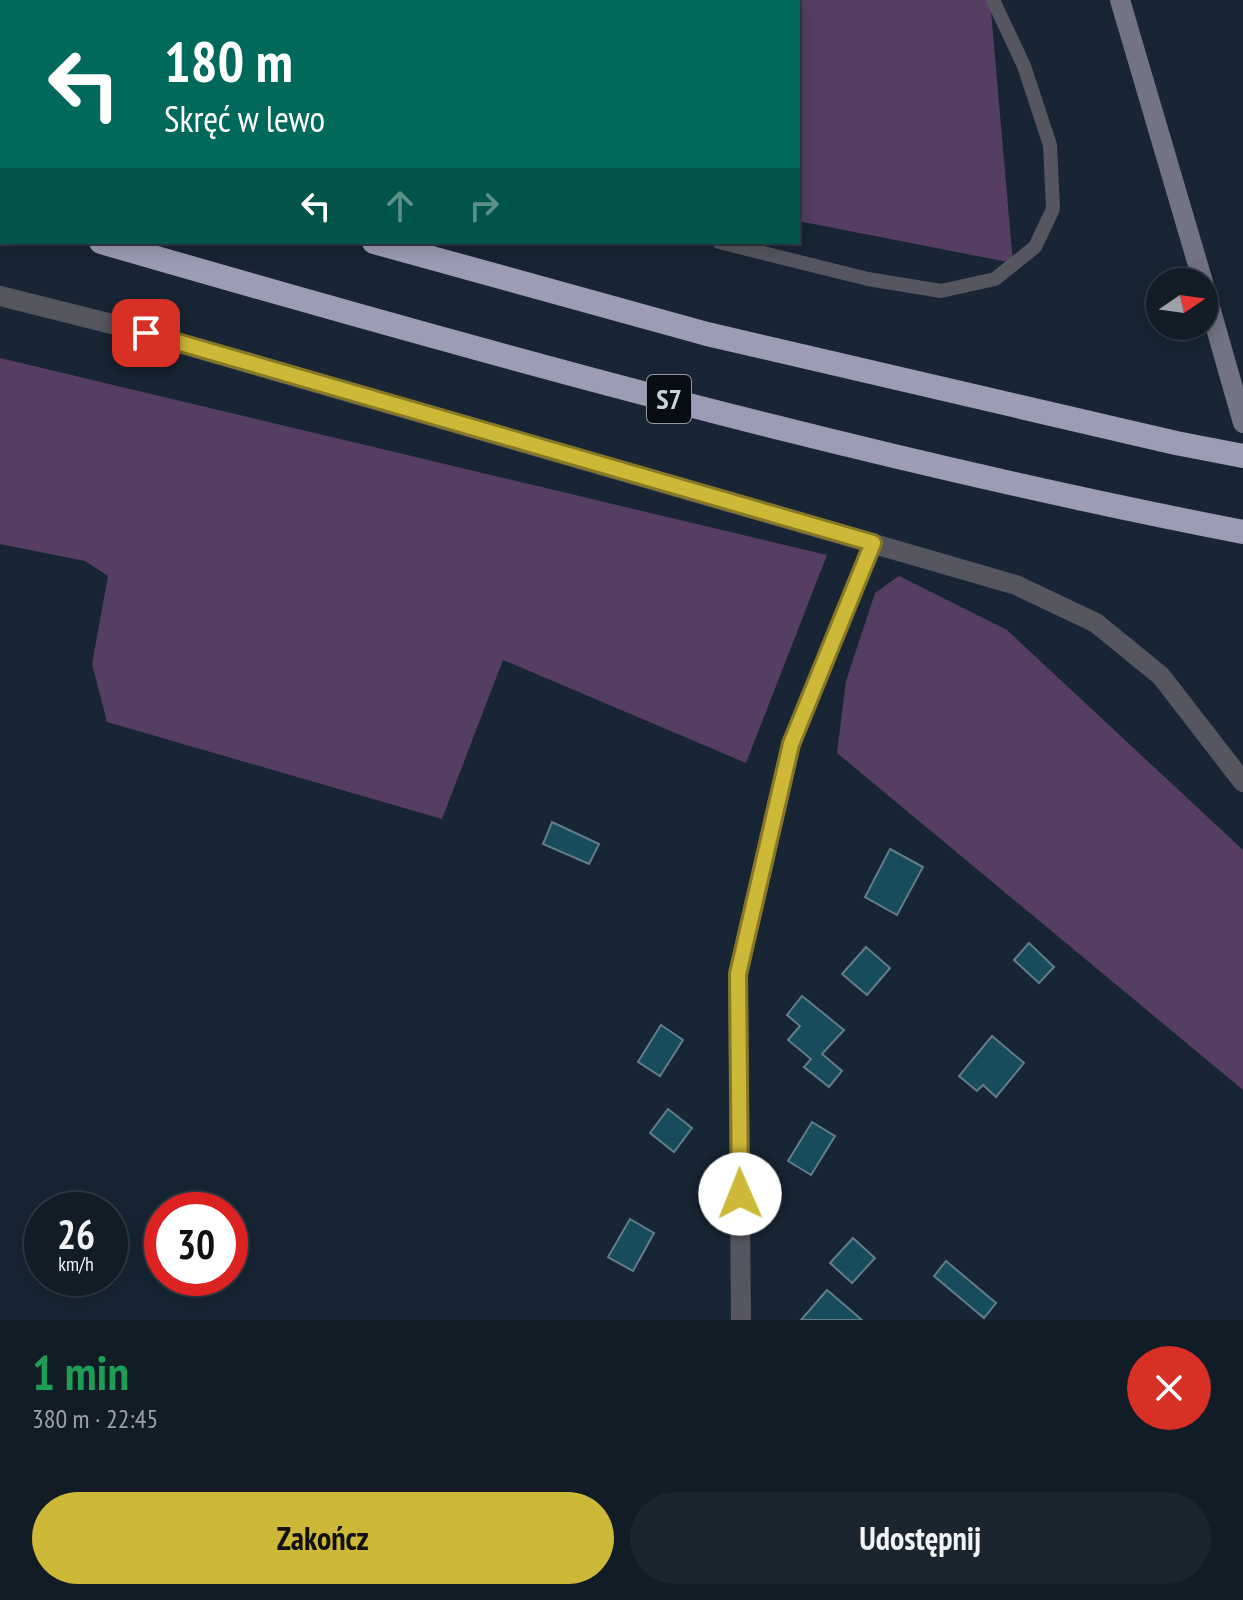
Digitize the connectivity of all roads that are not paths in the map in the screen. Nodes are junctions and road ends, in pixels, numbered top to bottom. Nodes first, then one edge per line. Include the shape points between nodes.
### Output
1 (993, 0) edge
2 (1120, 0) edge
3 (108, 244) edge
4 (381, 244) edge
5 (727, 244) edge
6 (1198, 268) edge
7 (0, 296) edge
8 (1218, 335) edge
9 (1243, 423) edge
10 (1243, 456) edge
11 (1243, 532) edge
12 (873, 543) junction
13 (1243, 782) edge
14 (741, 1320) edge

1 - 5 lane via 1024,66 1050,145 1053,209 1035,247 995,279 941,291
2 - 6 street
3 - 11 highway, S7 via 556,369 938,467
4 - 10 highway, S7 via 707,334
7 - 12 street
8 - 9 street
12 - 13 street via 1016,585 1096,623 1161,676
12 - 14 street via 791,744 738,974

